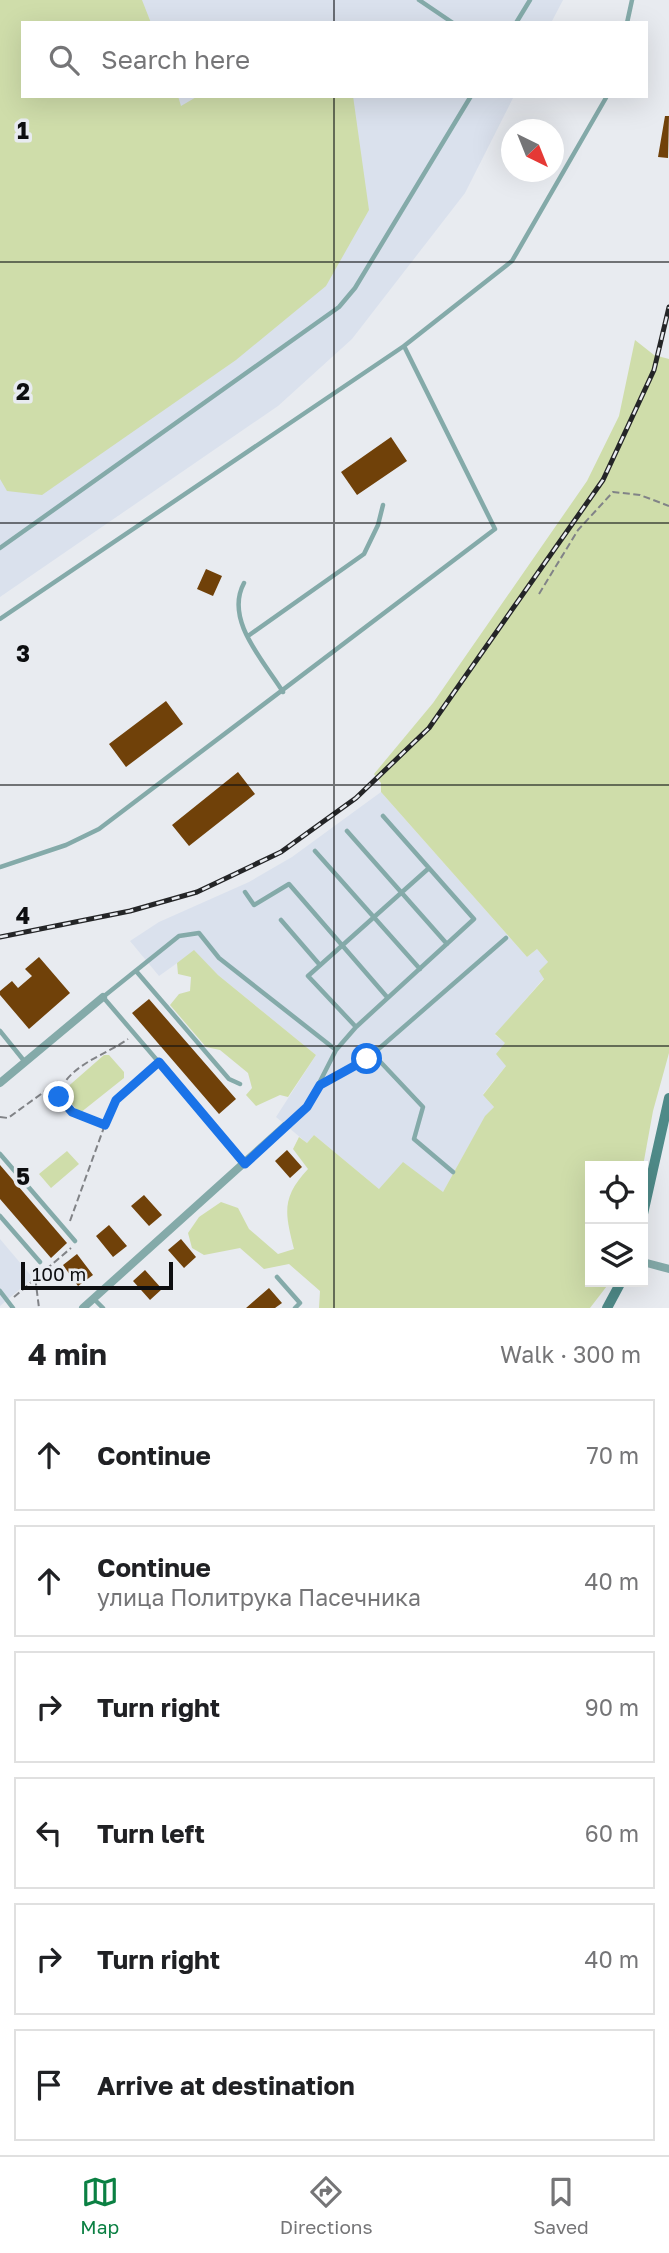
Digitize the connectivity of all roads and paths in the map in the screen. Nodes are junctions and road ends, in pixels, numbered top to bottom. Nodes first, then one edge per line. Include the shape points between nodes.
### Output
1 (419, 0) edge
2 (530, 0) edge
3 (632, 0) edge
4 (450, 21) edge
5 (517, 21) edge
6 (627, 21) edge
7 (470, 98) edge
8 (606, 98) edge
9 (404, 346) junction
10 (383, 505) dead end
11 (669, 506) edge
12 (0, 548) edge
13 (244, 583) dead end
14 (539, 594) dead end
15 (0, 619) edge
16 (248, 636) junction
17 (283, 692) junction
18 (383, 816) dead end
19 (347, 831) dead end
20 (315, 851) dead end
21 (0, 867) edge
22 (429, 868) junction
23 (246, 892) dead end
24 (401, 892) junction
25 (373, 917) junction
26 (281, 920) dead end
27 (506, 938) dead end
28 (341, 944) junction
29 (447, 944) junction
30 (319, 964) junction
31 (420, 969) junction
32 (136, 971) junction
33 (387, 996) junction
34 (103, 997) junction
35 (356, 1027) junction
36 (0, 1031) edge
37 (134, 1033) junction
38 (336, 1050) junction
39 (373, 1054) junction
40 (24, 1062) junction
41 (159, 1062) junction
42 (0, 1083) edge
43 (240, 1084) dead end
44 (62, 1085) junction
45 (320, 1085) junction
46 (45, 1093) junction
47 (59, 1097) junction
48 (669, 1098) edge
49 (0, 1117) edge
50 (105, 1125) junction
51 (285, 1126) joint
52 (0, 1154) edge
53 (245, 1164) junction
54 (453, 1172) dead end
55 (648, 1192) edge
56 (0, 1216) edge
57 (63, 1227) junction
58 (75, 1241) joint
59 (40, 1262) joint
60 (648, 1263) edge
61 (669, 1269) edge
62 (277, 1277) dead end
63 (37, 1278) junction
64 (618, 1287) edge
65 (0, 1292) edge
66 (94, 1299) junction
67 (8, 1302) junction
68 (13, 1308) edge
69 (39, 1308) edge
70 (83, 1308) edge
71 (103, 1308) edge
72 (295, 1308) edge
73 (607, 1308) edge

1 - 4 lane
2 - 5 lane
3 - 6 lane
7 - 12 lane via 339,307
8 - 9 lane via 512,261
9 - 15 lane
9 - 17 lane via 495,529
10 - 16 lane via 364,554
11 - 14 path via 614,492 578,530
13 - 16 lane via 237,596 241,625
16 - 17 lane
17 - 21 lane via 99,830
18 - 22 lane
19 - 24 lane
20 - 25 lane
22 - 24 lane
22 - 29 lane via 474,919
23 - 28 lane via 254,905 289,884
24 - 25 lane
24 - 29 lane
25 - 28 lane
25 - 31 lane
26 - 30 lane
27 - 39 lane
28 - 30 lane
28 - 33 lane
29 - 31 lane
30 - 35 lane via 308,976
31 - 33 lane
32 - 34 lane
32 - 38 lane via 179,936 199,933 219,958
32 - 43 lane via 229,1079
33 - 35 lane
34 - 37 lane
34 - 40 street
35 - 38 lane
36 - 40 lane
37 - 41 lane
37 - 44 path via 111,1051 100,1053
38 - 45 lane
39 - 45 lane
39 - 54 lane via 423,1107 414,1139
40 - 42 street
41 - 50 path via 116,1100
41 - 53 lane
44 - 46 path via 59,1081
44 - 47 path
45 - 51 lane via 307,1107
46 - 47 path
46 - 49 path via 8,1118
47 - 50 path via 72,1112
48 - 55 main road
50 - 57 path via 73,1218
51 - 53 street
52 - 57 lane
53 - 66 street
56 - 59 lane
57 - 58 lane
58 - 63 path
59 - 63 path via 33,1269
60 - 61 street
62 - 72 lane via 300,1303
63 - 67 path
63 - 69 path
64 - 73 main road
65 - 67 lane
66 - 70 street
66 - 71 lane
67 - 68 lane

